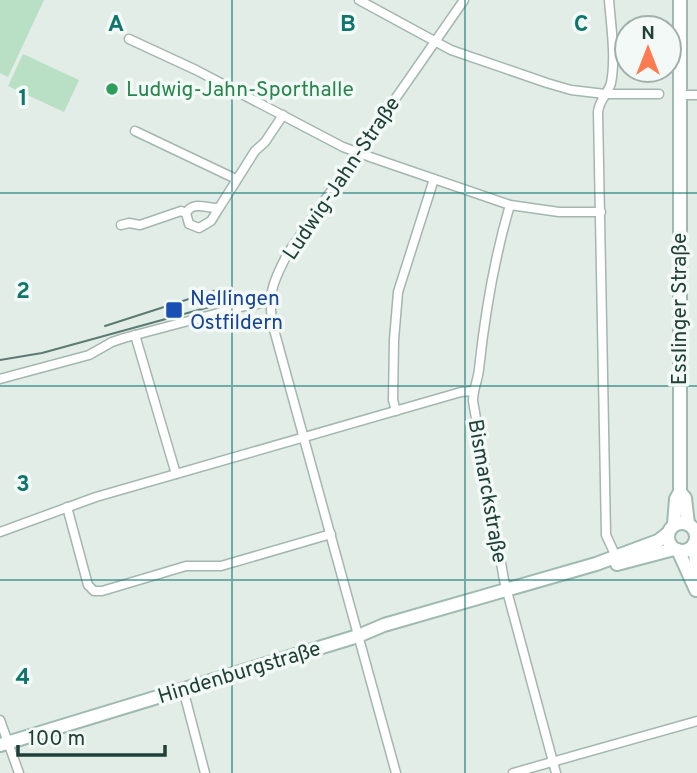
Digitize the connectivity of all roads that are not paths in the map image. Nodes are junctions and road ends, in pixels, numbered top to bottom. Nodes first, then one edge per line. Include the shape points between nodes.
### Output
1 (359, 0) edge
2 (464, 0) edge
3 (609, 0) edge
4 (680, 0) edge
5 (129, 38) dead end
6 (434, 42) junction
7 (605, 94) junction
8 (659, 94) dead end
9 (680, 95) junction
10 (697, 95) edge
11 (283, 115) junction
12 (135, 131) dead end
13 (358, 152) junction
14 (236, 179) junction
15 (434, 179) junction
16 (510, 205) junction
17 (219, 208) junction
18 (601, 212) junction
19 (186, 213) junction
20 (121, 225) dead end
21 (269, 302) junction
22 (135, 335) junction
23 (0, 379) edge
24 (473, 391) junction
25 (396, 411) junction
26 (303, 438) junction
27 (176, 474) junction
28 (680, 492) junction
29 (67, 508) junction
30 (688, 524) junction
31 (671, 529) junction
32 (0, 532) edge
33 (331, 534) junction
34 (694, 544) junction
35 (676, 550) junction
36 (618, 560) junction
37 (697, 574) edge
38 (507, 593) junction
39 (696, 593) edge
40 (358, 635) junction
41 (183, 689) junction
42 (0, 720) edge
43 (697, 721) edge
44 (4, 744) edge
45 (553, 762) junction
46 (19, 773) edge
47 (205, 773) edge
48 (396, 773) edge
49 (513, 773) edge
50 (556, 773) edge

1 - 6 street
2 - 6 street, Ludwig-Jahn-Straße
3 - 7 street via 611,79
4 - 9 main road, Esslinger Straße
5 - 11 street
6 - 7 street via 547,83
6 - 13 street, Ludwig-Jahn-Straße
7 - 8 street
7 - 18 street via 598,112
9 - 10 street
9 - 28 main road, Esslinger Straße
11 - 13 street
11 - 14 street
12 - 14 street
13 - 15 street
13 - 21 street, Ludwig-Jahn-Straße via 288,253
14 - 17 street
15 - 16 street
15 - 25 street via 398,292
16 - 18 street
16 - 24 street, Bismarckstraße via 491,282
17 - 19 street via 195,206
17 - 19 street via 211,221 199,228 189,224
18 - 36 street via 606,535
19 - 20 street
21 - 22 street
21 - 26 street
22 - 23 street via 89,355
22 - 27 street
24 - 25 street
24 - 38 street, Bismarckstraße
25 - 26 street
26 - 27 street
26 - 33 street
27 - 29 street
28 - 30 main road, Esslinger Straße
28 - 31 main road, Esslinger Straße
29 - 32 street
29 - 33 street via 88,585 94,591 186,566 221,566
30 - 31 main road
30 - 34 main road, Esslinger Straße via 696,533
31 - 35 main road, Esslinger Straße via 668,543
31 - 36 main road, Hindenburgstraße via 658,541
33 - 40 street
34 - 35 main road
34 - 37 main road, Esslinger Straße
35 - 36 main road, Hindenburgstraße
35 - 39 main road, Esslinger Straße
36 - 38 main road, Hindenburgstraße
37 - 39 main road, Esslinger Straße
38 - 40 main road, Hindenburgstraße
38 - 45 street, Bismarckstraße
40 - 41 main road, Hindenburgstraße
40 - 48 street
41 - 44 main road, Hindenburgstraße
41 - 47 street
42 - 44 street
43 - 45 street
44 - 46 street
45 - 49 street
45 - 50 street, Bismarckstraße

